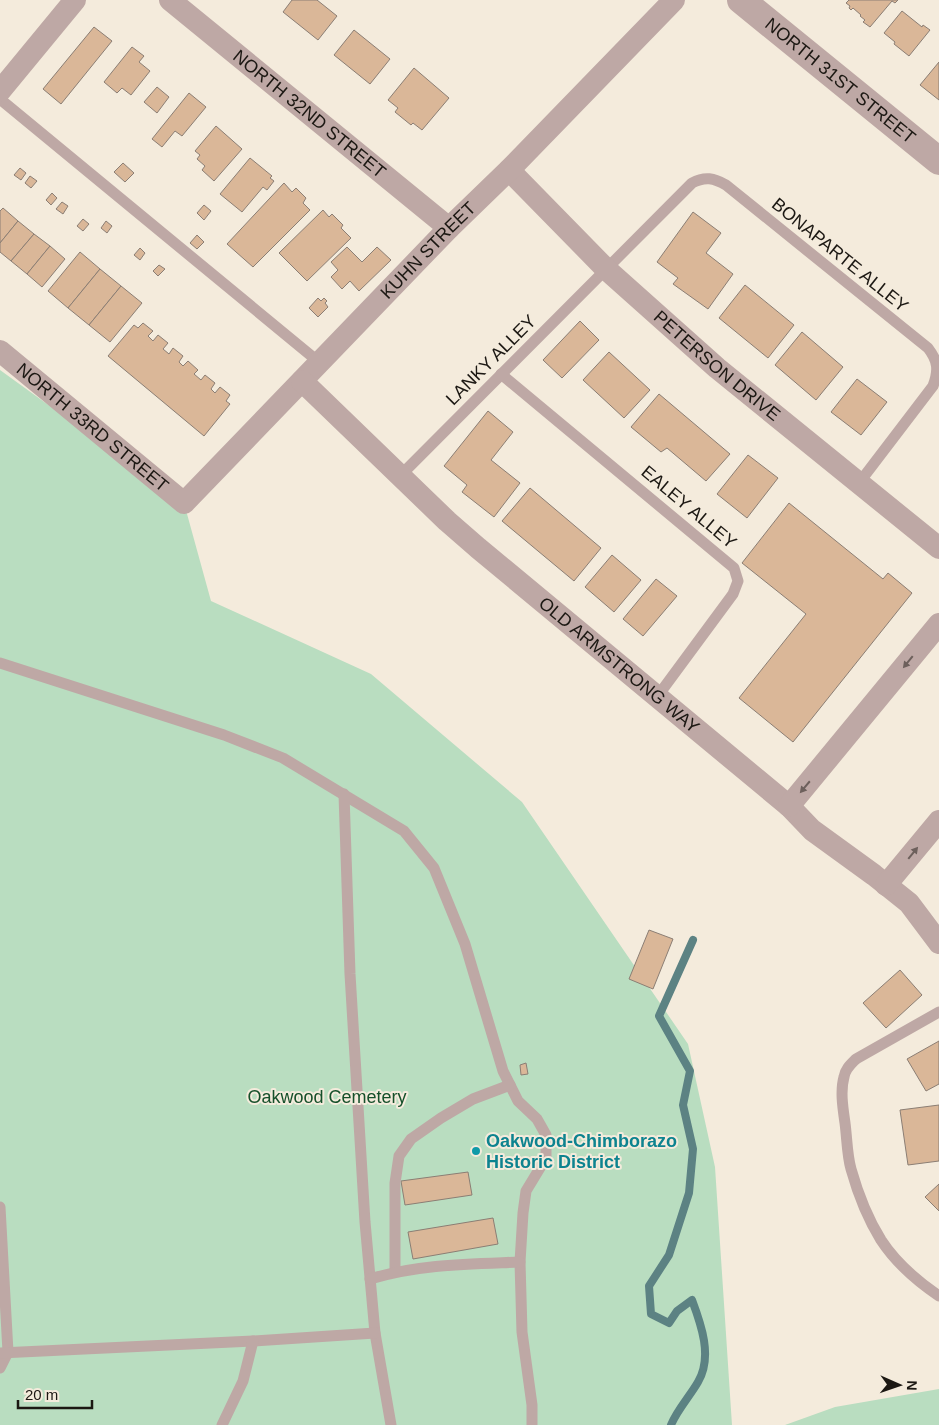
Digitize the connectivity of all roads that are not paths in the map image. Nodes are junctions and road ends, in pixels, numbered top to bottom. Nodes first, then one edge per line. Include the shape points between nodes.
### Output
1 (75, 0) edge
2 (170, 0) edge
3 (674, 0) edge
4 (740, 0) edge
5 (0, 91) edge
6 (0, 99) edge
7 (939, 161) edge
8 (509, 170) junction
9 (449, 228) junction
10 (606, 269) junction
11 (0, 351) edge
12 (320, 363) junction
13 (501, 374) junction
14 (302, 381) junction
15 (400, 476) junction
16 (858, 483) junction
17 (184, 503) joint
18 (939, 548) edge
19 (939, 624) edge
20 (0, 663) edge
21 (657, 697) junction
22 (344, 794) junction
23 (789, 806) junction
24 (939, 821) edge
25 (886, 885) junction
26 (939, 943) edge
27 (939, 1012) edge
28 (510, 1085) junction
29 (0, 1207) edge
30 (520, 1262) junction
31 (395, 1272) junction
32 (370, 1279) junction
33 (939, 1296) edge
34 (375, 1333) junction
35 (253, 1341) junction
36 (4, 1352) edge
37 (0, 1368) edge
38 (222, 1425) edge
39 (391, 1425) edge
40 (532, 1425) edge

1 - 5 street
2 - 9 street, NORTH 32ND STREET
3 - 8 street, KUHN STREET
4 - 7 street, NORTH 31ST STREET
6 - 12 lane
8 - 9 street, KUHN STREET
8 - 10 street, PETERSON DRIVE
9 - 12 street, KUHN STREET
10 - 13 lane, LANKY ALLEY
10 - 16 street, PETERSON DRIVE via 717,368
10 - 16 lane, BONAPARTE ALLEY via 692,184 701,179 718,180 928,348 938,366 934,386
11 - 17 street, NORTH 33RD STREET
12 - 14 street, KUHN STREET
13 - 15 lane, LANKY ALLEY
13 - 21 lane, EALEY ALLEY via 737,573 733,594
14 - 15 street, OLD ARMSTRONG WAY
14 - 17 street, KUHN STREET
15 - 21 street, OLD ARMSTRONG WAY via 472,543
16 - 18 street, PETERSON DRIVE
19 -> 23 street
20 - 22 lane via 224,735 283,758
21 - 23 street, OLD ARMSTRONG WAY
22 - 28 lane via 404,831 434,868 465,944
22 - 32 lane via 350,974
23 - 25 street, OLD ARMSTRONG WAY via 812,830
25 -> 24 street
25 - 26 street, OLD ARMSTRONG WAY via 909,903
27 - 33 lane via 856,1059 848,1067 842,1092 851,1168 868,1216 899,1264
28 - 30 lane via 546,1134 546,1158 526,1191
28 - 31 lane via 472,1099 441,1118 411,1139 398,1156
29 - 36 lane
30 - 31 lane
30 - 40 lane via 522,1332
31 - 32 lane
32 - 34 lane
34 - 35 lane
34 - 39 lane
35 - 36 lane
35 - 38 lane via 244,1381
36 - 37 lane

